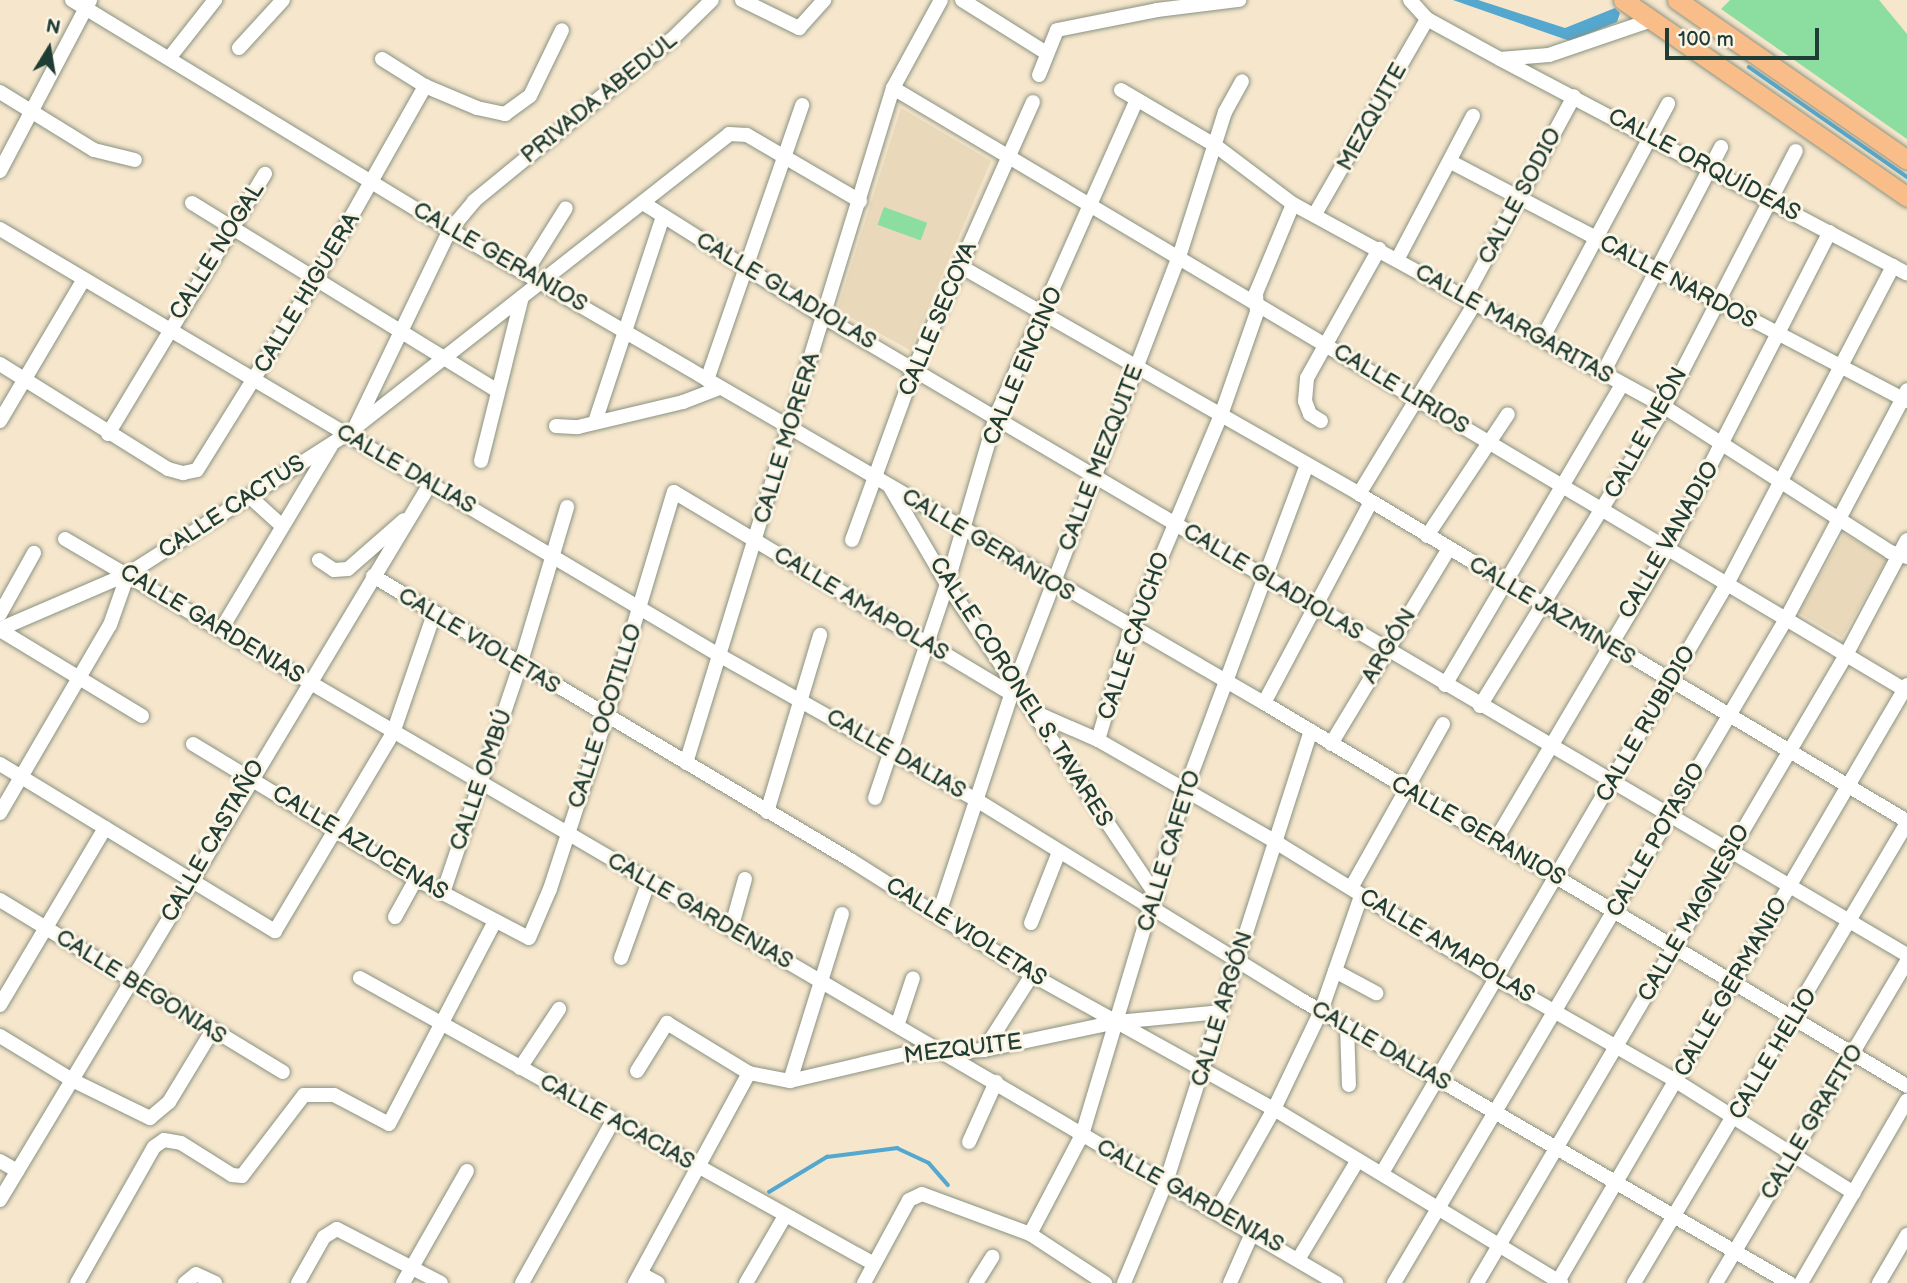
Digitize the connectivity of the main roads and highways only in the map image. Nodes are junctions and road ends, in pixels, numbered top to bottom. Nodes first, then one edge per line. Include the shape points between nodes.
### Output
1 (1623, 0) edge
2 (1677, 0) edge
3 (1907, 160) edge
4 (1907, 197) edge

1 - 4 highway
2 - 3 highway

